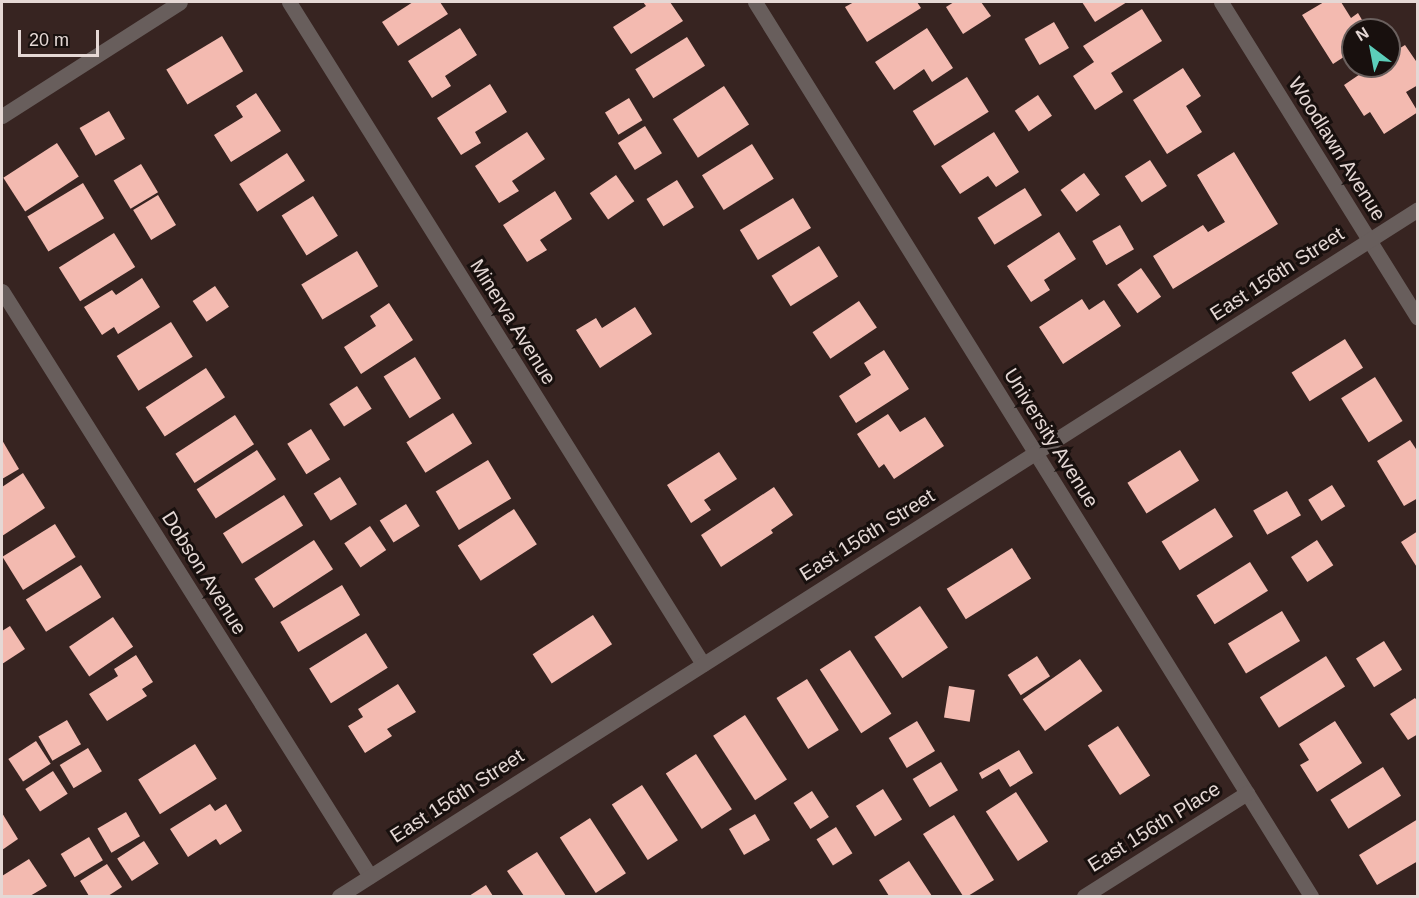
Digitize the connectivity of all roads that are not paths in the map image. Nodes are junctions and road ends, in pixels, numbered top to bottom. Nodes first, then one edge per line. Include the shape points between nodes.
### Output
1 (180, 2) edge
2 (289, 2) edge
3 (755, 2) edge
4 (1221, 2) edge
5 (2, 116) edge
6 (1418, 209) edge
7 (1369, 240) junction
8 (2, 291) edge
9 (1418, 318) edge
10 (1035, 453) junction
11 (703, 664) junction
12 (1247, 793) junction
13 (370, 876) junction
14 (339, 897) edge
15 (1084, 897) edge
16 (1311, 897) edge

1 - 5 street
2 - 11 street, Minerva Avenue
3 - 10 street, University Avenue
4 - 7 street, Woodlawn Avenue
6 - 7 street, East 156th Street
7 - 9 street, Woodlawn Avenue
7 - 10 street, East 156th Street
8 - 13 street, Dobson Avenue
10 - 11 street, East 156th Street
10 - 12 street, University Avenue
11 - 13 street, East 156th Street
12 - 15 street, East 156th Place
12 - 16 street, University Avenue
13 - 14 street, East 156th Street

